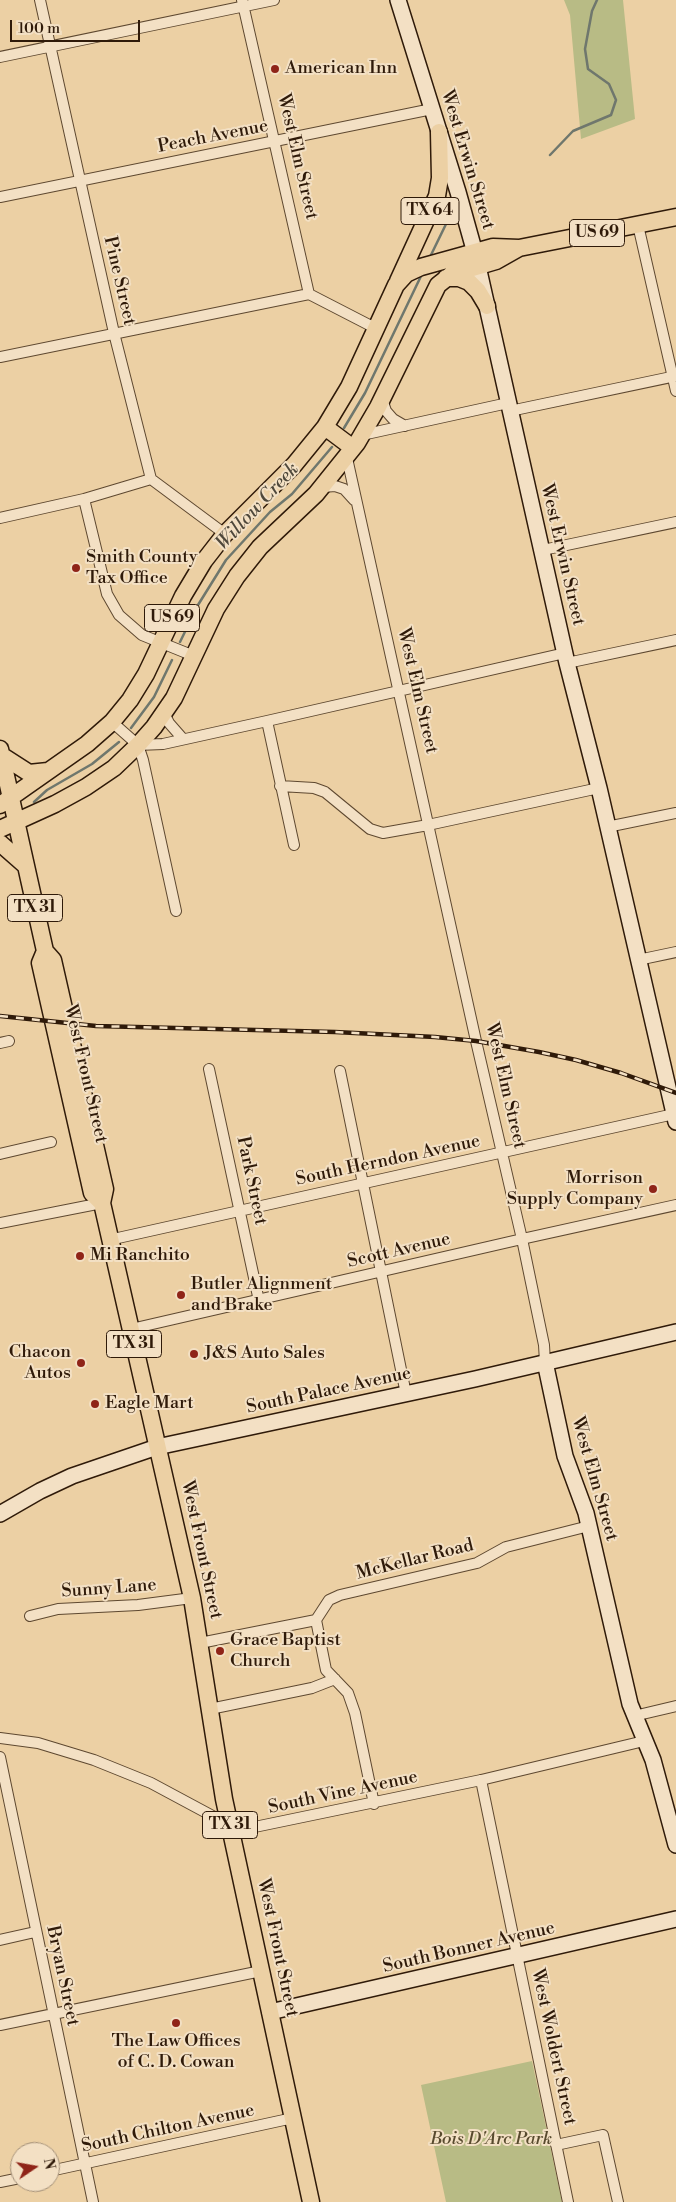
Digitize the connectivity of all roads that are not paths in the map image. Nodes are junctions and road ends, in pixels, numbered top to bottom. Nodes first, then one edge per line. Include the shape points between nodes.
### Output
1 (40, 0) edge
2 (274, 0) edge
3 (398, 0) edge
4 (243, 3) edge
5 (50, 46) junction
6 (0, 57) edge
7 (432, 109) junction
8 (439, 132) junction
9 (274, 141) junction
10 (80, 180) junction
11 (0, 197) edge
12 (676, 217) edge
13 (638, 225) junction
14 (476, 259) junction
15 (446, 278) junction
16 (396, 285) junction
17 (309, 294) junction
18 (487, 306) junction
19 (377, 329) junction
20 (114, 333) junction
21 (0, 357) edge
22 (674, 376) edge
23 (676, 392) edge
24 (382, 399) junction
25 (509, 407) junction
26 (405, 426) junction
27 (325, 427) junction
28 (354, 447) junction
29 (151, 479) junction
30 (323, 487) junction
31 (84, 499) junction
32 (356, 504) junction
33 (0, 518) edge
34 (676, 522) edge
35 (224, 534) junction
36 (542, 550) junction
37 (676, 640) edge
38 (160, 644) junction
39 (194, 656) junction
40 (566, 658) junction
41 (397, 691) junction
42 (164, 712) junction
43 (267, 721) junction
44 (112, 722) junction
45 (183, 739) junction
46 (138, 745) junction
47 (1, 752) edge
48 (48, 771) junction
49 (280, 786) junction
50 (599, 788) junction
51 (5, 800) edge
52 (676, 813) edge
53 (16, 821) junction
54 (428, 825) junction
55 (607, 827) junction
56 (0, 829) edge
57 (0, 844) edge
58 (294, 845) dead end
59 (26, 866) junction
60 (176, 911) dead end
61 (676, 952) edge
62 (638, 960) junction
63 (209, 1068) dead end
64 (340, 1071) dead end
65 (675, 1118) edge
66 (51, 1142) dead end
67 (501, 1152) junction
68 (0, 1154) edge
69 (362, 1182) junction
70 (102, 1203) junction
71 (676, 1205) edge
72 (241, 1210) junction
73 (0, 1223) edge
74 (522, 1239) junction
75 (110, 1240) junction
76 (381, 1272) junction
77 (260, 1301) junction
78 (131, 1329) junction
79 (676, 1332) edge
80 (545, 1362) junction
81 (406, 1394) junction
82 (158, 1447) junction
83 (0, 1514) edge
84 (589, 1526) junction
85 (192, 1598) junction
86 (30, 1616) dead end
87 (316, 1620) junction
88 (200, 1643) junction
89 (335, 1679) junction
90 (676, 1706) edge
91 (210, 1709) junction
92 (634, 1716) junction
93 (0, 1738) edge
94 (644, 1741) junction
95 (0, 1757) edge
96 (481, 1780) junction
97 (374, 1804) junction
98 (230, 1825) junction
99 (676, 1846) edge
100 (676, 1920) edge
101 (35, 1932) junction
102 (0, 1940) edge
103 (517, 1956) junction
104 (260, 1971) junction
105 (270, 2012) junction
106 (54, 2013) junction
107 (0, 2025) edge
108 (293, 2118) junction
109 (556, 2145) junction
110 (85, 2164) junction
111 (60, 2169) edge
112 (93, 2202) edge
113 (311, 2202) edge
114 (568, 2202) edge
115 (618, 2202) edge

1 - 5 street, Pine Street
2 - 4 street
3 - 7 main road, West Erwin Street / TX 64
4 - 5 street
4 - 9 street, West Elm Street
5 - 6 street
5 - 10 street, Pine Street
7 - 8 main road, West Erwin Street / TX 64
7 - 9 street, Peach Avenue
8 - 14 main road, West Erwin Street / TX 64
8 - 16 main road, TX 64 via 437,196
9 - 10 street, Peach Avenue
9 - 17 street, West Elm Street
10 - 11 street, Peach Avenue
10 - 20 street, Pine Street
12 - 13 main road, US 69
13 - 14 main road, US 69 via 519,248 493,248
13 - 22 street
14 - 15 main road, US 69
14 - 16 main road, US 69 via 413,270
14 - 18 main road, West Erwin Street
15 - 18 main road via 469,282
15 - 24 main road, US 69 via 436,288
16 - 19 main road, US 69
17 - 19 street
17 - 20 street
18 - 25 main road, West Erwin Street
19 - 27 main road, US 69
20 - 21 street
20 - 29 street, Pine Street
22 - 23 street
22 - 25 street
24 - 26 street via 388,413
24 - 28 main road, US 69
25 - 26 street
25 - 36 main road, West Erwin Street
26 - 28 street
27 - 28 main road
27 - 35 main road, US 69 via 294,465
28 - 30 main road, US 69
28 - 32 street, West Elm Street
29 - 31 street
29 - 35 street
30 - 32 street via 344,489
30 - 39 main road, US 69 via 260,547 237,576 216,609
31 - 33 street
31 - 38 street via 103,583 112,605 126,623
32 - 41 street, West Elm Street
34 - 36 street
35 - 38 main road, US 69 via 190,584
36 - 40 main road, West Erwin Street
37 - 40 street
38 - 39 street
38 - 44 main road, US 69 via 139,687
39 - 42 main road, US 69 via 182,684
40 - 41 street
40 - 50 main road, West Erwin Street
41 - 43 street
41 - 54 street, West Elm Street
42 - 45 street via 169,724
42 - 46 main road, US 69
43 - 45 street
43 - 49 street
44 - 46 street
44 - 48 main road, US 69
45 - 46 street
46 - 53 main road, US 69 via 114,768 86,787
46 - 60 street via 144,760
47 - 48 main road via 29,773
47 - 51 main road, West Front Street / TX 31
48 - 51 main road, US 69
49 - 54 street via 314,788 325,792 376,832
49 - 58 street
50 - 54 street
50 - 55 main road, West Erwin Street
51 - 53 main road, West Front Street / TX 31
52 - 55 street
53 - 56 main road, US 69
53 - 59 main road, West Front Street / TX 31
54 - 67 street, West Elm Street
55 - 62 main road, West Erwin Street
57 - 59 main road
59 - 70 main road, West Front Street / TX 31 via 45,951 40,963 92,1193
61 - 62 street
62 - 65 main road, West Erwin Street
63 - 72 street, Park Street
64 - 69 street
65 - 67 street, South Herndon Avenue
66 - 68 street
67 - 69 street, South Herndon Avenue
67 - 74 street, West Elm Street
69 - 72 street, South Herndon Avenue
69 - 76 street
70 - 73 street
70 - 75 main road, West Front Street / TX 31
71 - 74 street, Scott Avenue
72 - 75 street, South Herndon Avenue
72 - 77 street, Park Street
74 - 76 street, Scott Avenue
74 - 80 street, West Elm Street
75 - 78 main road, West Front Street / TX 31
76 - 77 street, Scott Avenue
76 - 81 street
77 - 78 street, Scott Avenue
78 - 82 main road, West Front Street / TX 31
79 - 80 main road, South Palace Avenue
80 - 81 main road, South Palace Avenue
80 - 84 main road, West Elm Street via 565,1456
81 - 82 main road, South Palace Avenue
82 - 83 main road, South Palace Avenue via 72,1476
82 - 85 main road, West Front Street / TX 31
84 - 87 street, McKellar Road via 506,1547 477,1563 340,1595 329,1600
84 - 92 main road, West Elm Street
85 - 86 street, Sunny Lane via 138,1605 58,1609
85 - 88 main road, West Front Street / TX 31
87 - 88 street
87 - 89 street via 326,1670
88 - 91 main road, West Front Street / TX 31
89 - 91 street via 312,1688
89 - 97 street via 348,1694 355,1713
90 - 92 street
91 - 98 main road, West Front Street / TX 31
92 - 94 main road, West Elm Street
93 - 98 street, South Vine Avenue via 50,1746 110,1766 165,1790
94 - 96 street, South Vine Avenue
94 - 99 main road, West Elm Street via 656,1768
95 - 101 street, Bryan Street
96 - 97 street, South Vine Avenue
96 - 103 street, West Woldert Street
97 - 98 street, South Vine Avenue via 252,1829
98 - 104 main road, West Front Street / TX 31
100 - 103 main road, South Bonner Avenue
101 - 102 street
101 - 106 street, Bryan Street
103 - 105 main road, South Bonner Avenue
103 - 109 street, West Woldert Street
104 - 105 main road, West Front Street / TX 31
104 - 106 street
105 - 108 main road, West Front Street / TX 31
106 - 107 street
106 - 110 street, Bryan Street
108 - 110 street, South Chilton Avenue
108 - 113 main road, West Front Street / TX 31
109 - 114 street, West Woldert Street
109 - 115 street via 603,2135
110 - 111 street, South Chilton Avenue
110 - 112 street, Bryan Street

